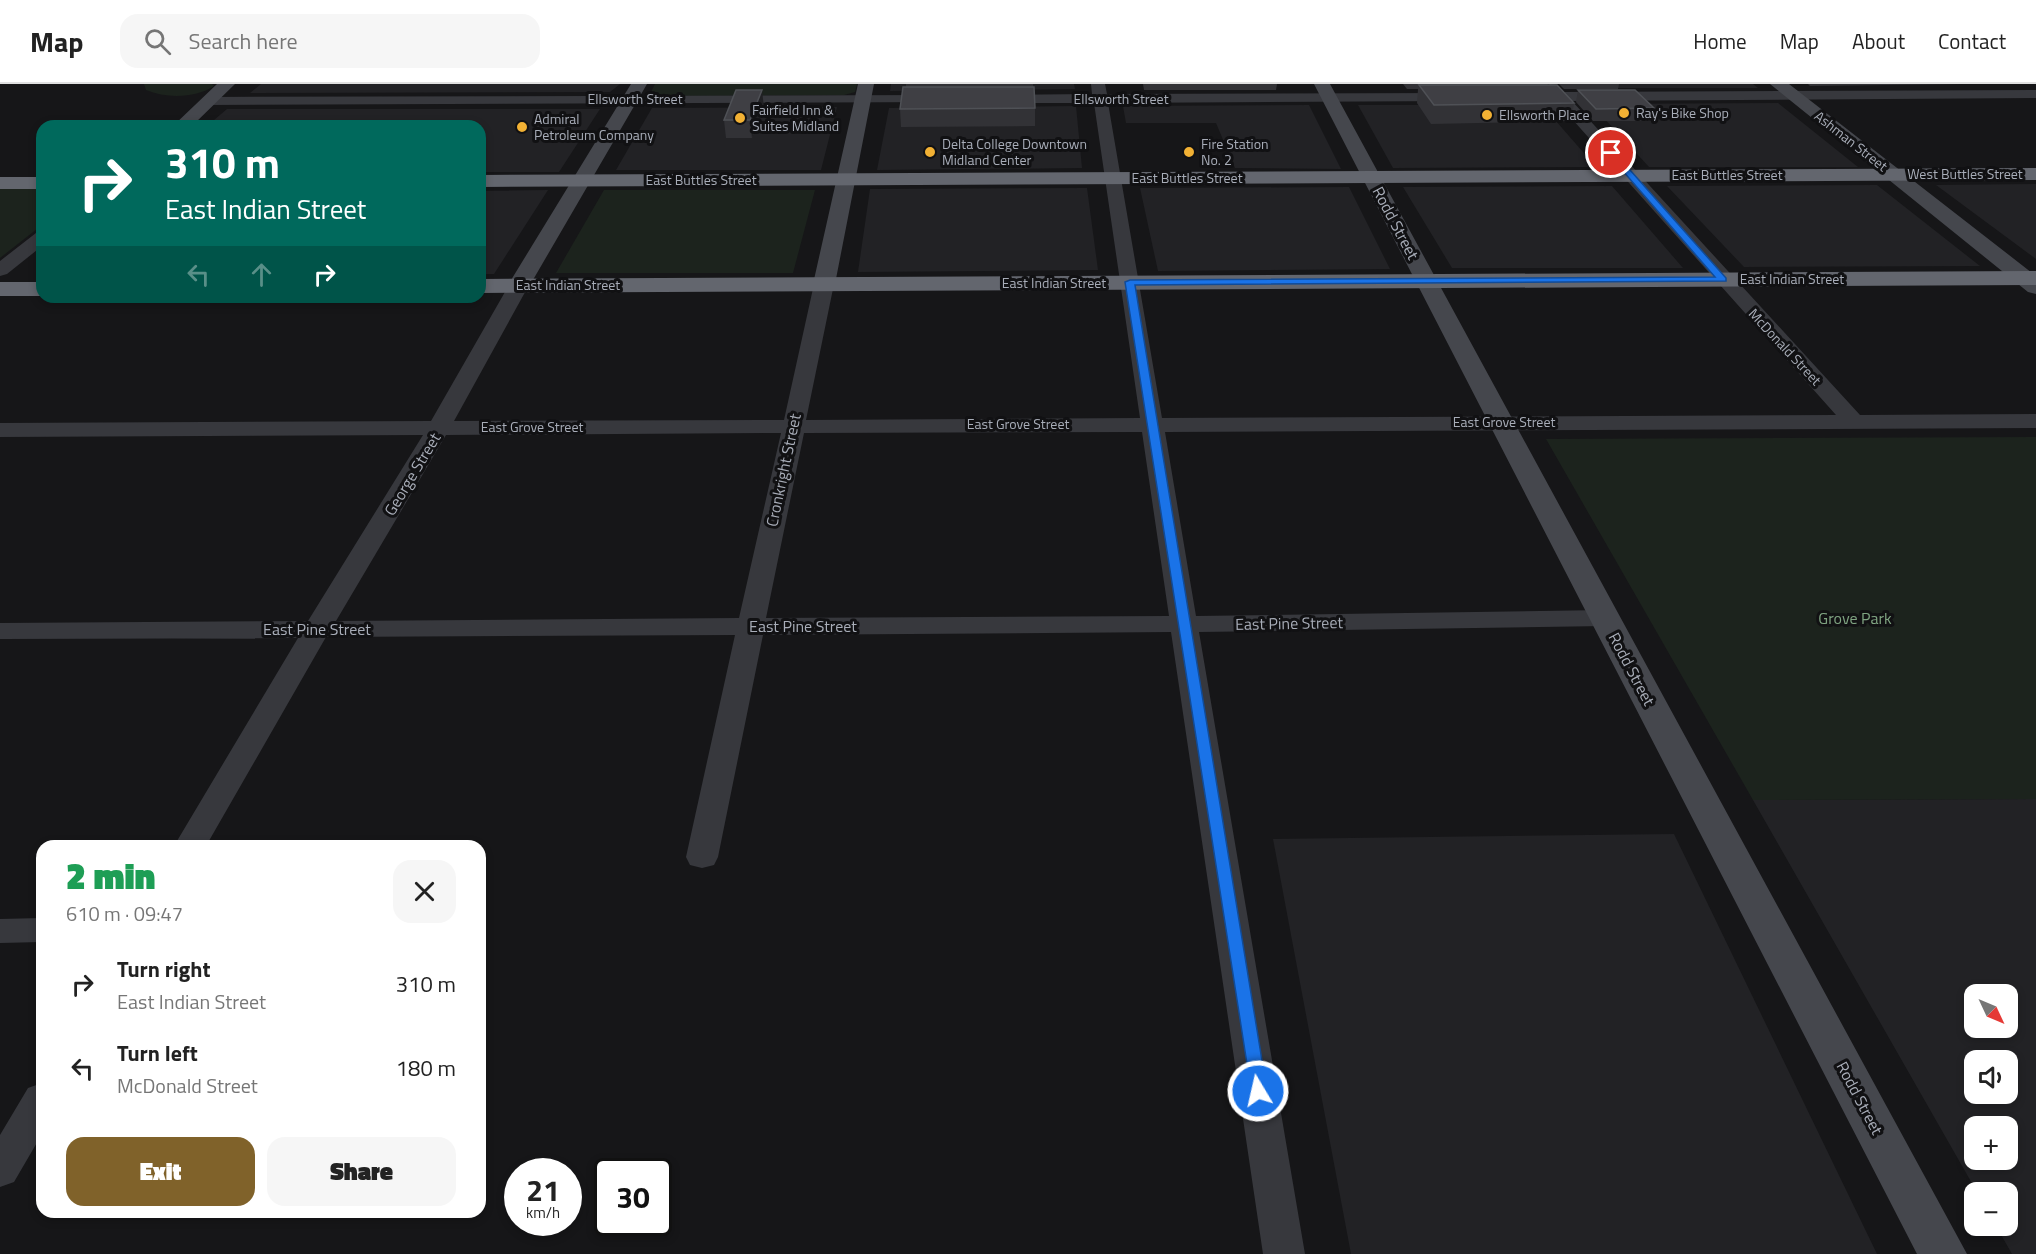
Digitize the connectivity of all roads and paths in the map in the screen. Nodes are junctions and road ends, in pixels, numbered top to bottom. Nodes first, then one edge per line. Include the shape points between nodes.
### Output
1 (227, 84) edge
2 (1549, 84) edge
3 (1778, 84) edge
4 (634, 91) edge
5 (1326, 91) edge
6 (863, 92) edge
7 (1099, 92) edge
8 (2036, 94) edge
9 (1794, 96) junction
10 (1468, 97) edge
11 (1515, 97) edge
12 (1561, 97) junction
13 (955, 99) edge
14 (982, 99) edge
15 (207, 101) junction
16 (188, 120) edge
17 (2036, 174) edge
18 (1894, 175) junction
19 (1632, 176) junction
20 (1372, 177) junction
21 (1113, 178) junction
22 (845, 179) junction
23 (582, 180) junction
24 (486, 181) edge
25 (0, 183) edge
26 (36, 183) edge
27 (36, 242) edge
28 (0, 270) edge
29 (1723, 279) junction
30 (1427, 281) junction
31 (2032, 281) edge
32 (1130, 282) junction
33 (824, 284) junction
34 (519, 285) junction
35 (486, 286) edge
36 (0, 289) edge
37 (36, 289) edge
38 (2036, 421) edge
39 (1502, 422) junction
40 (1854, 422) junction
41 (1152, 423) junction
42 (792, 425) junction
43 (439, 428) junction
44 (0, 430) edge
45 (1605, 618) junction
46 (1184, 624) junction
47 (751, 626) junction
48 (320, 629) junction
49 (0, 632) edge
50 (193, 840) edge
51 (702, 857) dead end
52 (36, 930) edge
53 (0, 931) edge
54 (36, 1109) edge
55 (0, 1170) edge
56 (1284, 1254) edge
57 (1942, 1254) edge

1 - 15 street
2 - 12 street, McDonald Street
3 - 9 street, Ashman Street
4 - 6 street, Ellsworth Street
4 - 15 street, Ellsworth Street
4 - 23 street, George Street
5 - 7 street, Ellsworth Street
5 - 10 street, Ellsworth Street
5 - 20 street, Rodd Street
6 - 13 street, Ellsworth Street
6 - 22 street, Cronkright Street
7 - 14 street, Ellsworth Street
7 - 21 street
8 - 9 street
9 - 12 street
9 - 18 street, Ashman Street
11 - 12 street
12 - 19 street, McDonald Street
15 - 16 street
17 - 18 highway, West Buttles Street
18 - 19 highway, East Buttles Street
18 - 31 street, Ashman Street
19 - 20 highway, East Buttles Street
19 - 29 street, McDonald Street
20 - 21 highway, East Buttles Street
20 - 30 street, Rodd Street
21 - 22 highway, East Buttles Street
21 - 32 street
22 - 23 highway, East Buttles Street
22 - 33 street, Cronkright Street
23 - 24 highway, East Buttles Street
23 - 34 street, George Street
25 - 26 highway
27 - 28 street
29 - 30 highway, East Indian Street
29 - 31 highway, East Indian Street
29 - 40 street, McDonald Street
30 - 32 highway, East Indian Street
30 - 39 street, Rodd Street
32 - 33 highway, East Indian Street
32 - 41 street
33 - 34 highway, East Indian Street
33 - 42 street, Cronkright Street
34 - 35 highway, East Indian Street
34 - 43 street, George Street
36 - 37 highway
38 - 40 street, East Grove Street
39 - 40 street, East Grove Street
39 - 41 street, East Grove Street
39 - 45 street, Rodd Street
41 - 42 street, East Grove Street
41 - 46 street
42 - 43 street, East Grove Street
42 - 47 street, Cronkright Street
43 - 44 street, East Grove Street
43 - 48 street, George Street
45 - 46 street, East Pine Street
45 - 57 street, Rodd Street
46 - 47 street, East Pine Street
46 - 56 street
47 - 48 street, East Pine Street
47 - 51 street, Cronkright Street
48 - 49 street, East Pine Street
48 - 50 street, George Street via 245,748
52 - 53 street
54 - 55 street

